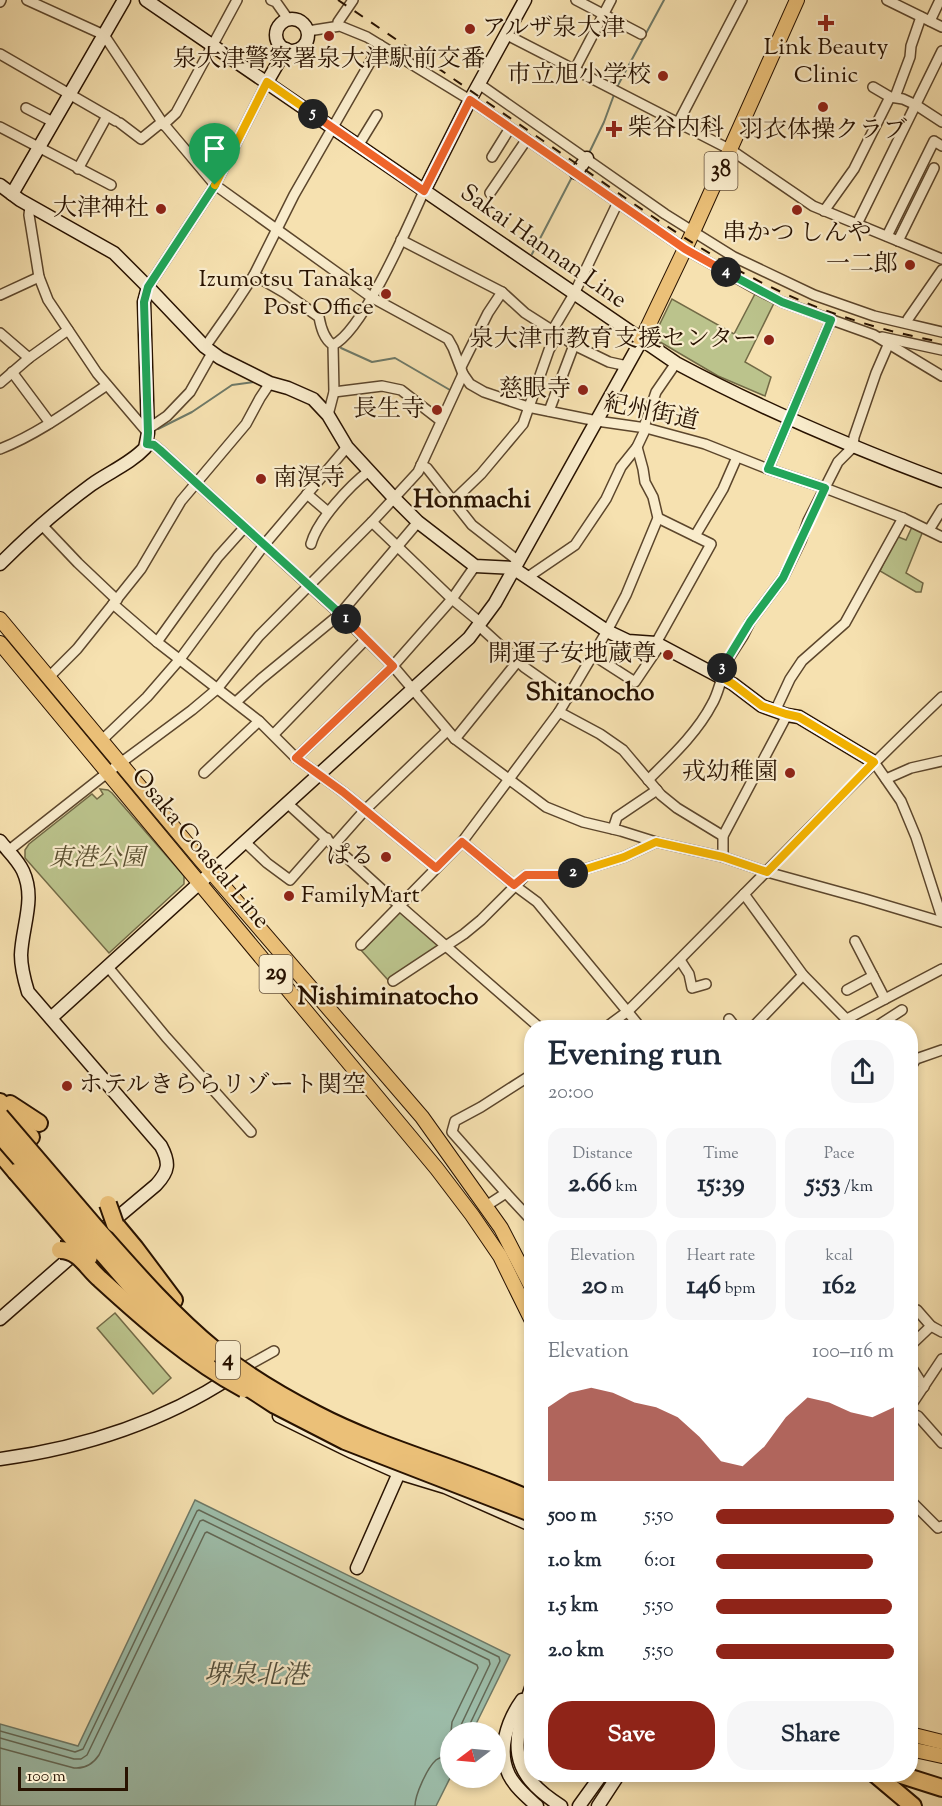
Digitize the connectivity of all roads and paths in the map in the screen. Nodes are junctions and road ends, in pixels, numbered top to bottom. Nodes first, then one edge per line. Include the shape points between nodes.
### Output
1 (27, 0) edge
2 (124, 0) edge
3 (146, 0) edge
4 (237, 0) edge
5 (271, 0) edge
6 (353, 0) edge
7 (525, 0) edge
8 (576, 0) edge
9 (611, 0) edge
10 (742, 0) edge
11 (797, 0) edge
12 (887, 0) edge
13 (940, 0) edge
14 (604, 15) junction
15 (288, 19) junction
16 (926, 19) junction
17 (338, 22) dead end
18 (942, 27) edge
19 (308, 31) junction
20 (505, 34) junction
21 (641, 34) dead end
22 (104, 35) junction
23 (212, 45) junction
24 (380, 45) junction
25 (286, 49) junction
26 (942, 51) edge
27 (0, 54) edge
28 (575, 69) junction
29 (267, 82) junction
30 (479, 84) junction
31 (873, 87) dead end
32 (70, 94) junction
33 (893, 97) junction
34 (470, 100) junction
35 (916, 105) junction
36 (26, 108) dead end
37 (377, 115) dead end
38 (107, 116) junction
39 (53, 122) junction
40 (942, 122) edge
41 (678, 123) junction
42 (163, 124) junction
43 (0, 127) edge
44 (510, 128) junction
45 (333, 129) junction
46 (527, 139) junction
47 (358, 146) junction
48 (942, 146) edge
49 (38, 148) junction
50 (731, 150) junction
51 (492, 157) dead end
52 (587, 158) junction
53 (934, 168) dead end
54 (78, 169) junction
55 (576, 173) junction
56 (0, 185) edge
57 (111, 185) dead end
58 (215, 185) junction
59 (424, 191) junction
60 (490, 193) dead end
61 (12, 194) junction
62 (618, 202) junction
63 (30, 206) junction
64 (824, 210) junction
65 (857, 224) junction
66 (278, 230) junction
67 (693, 232) junction
68 (886, 236) junction
69 (401, 240) junction
70 (898, 241) junction
71 (685, 249) junction
72 (942, 259) edge
73 (942, 270) edge
74 (254, 275) junction
75 (39, 277) junction
76 (148, 287) junction
77 (502, 292) junction
78 (573, 294) junction
79 (0, 295) edge
80 (814, 295) junction
81 (374, 299) junction
82 (805, 310) junction
83 (831, 320) junction
84 (908, 320) dead end
85 (68, 330) junction
86 (942, 332) edge
87 (0, 333) edge
88 (555, 333) junction
89 (874, 335) junction
90 (641, 340) junction
91 (889, 343) junction
92 (333, 345) junction
93 (574, 345) junction
94 (208, 350) junction
95 (942, 350) edge
96 (29, 358) junction
97 (676, 363) junction
98 (627, 366) junction
99 (462, 371) junction
100 (12, 372) junction
101 (942, 375) edge
102 (0, 382) edge
103 (270, 383) junction
104 (106, 386) junction
105 (334, 392) junction
106 (528, 406) junction
107 (549, 411) junction
108 (328, 415) junction
109 (789, 419) junction
110 (441, 421) junction
111 (597, 421) junction
112 (50, 423) junction
113 (646, 428) junction
114 (148, 435) junction
115 (347, 447) junction
116 (637, 447) junction
117 (853, 447) junction
118 (0, 449) edge
119 (737, 457) junction
120 (421, 465) junction
121 (768, 469) junction
122 (369, 471) junction
123 (942, 481) edge
124 (196, 482) junction
125 (825, 488) junction
126 (307, 494) junction
127 (394, 498) junction
128 (453, 501) junction
129 (942, 509) edge
130 (328, 512) junction
131 (658, 518) junction
132 (903, 518) junction
133 (372, 522) junction
134 (418, 522) junction
135 (41, 524) junction
136 (244, 528) junction
137 (929, 530) junction
138 (695, 536) junction
139 (942, 537) edge
140 (311, 544) dead end
141 (264, 545) junction
142 (398, 546) junction
143 (0, 564) edge
144 (515, 564) junction
145 (475, 566) junction
146 (528, 577) junction
147 (308, 586) junction
148 (452, 599) junction
149 (115, 602) junction
150 (340, 614) junction
151 (0, 619) edge
152 (480, 624) junction
153 (607, 631) junction
154 (366, 639) junction
155 (157, 642) junction
156 (0, 643) edge
157 (658, 644) junction
158 (593, 655) junction
159 (180, 659) junction
160 (518, 661) junction
161 (393, 666) junction
162 (720, 676) junction
163 (49, 677) junction
164 (217, 689) junction
165 (414, 689) junction
166 (942, 697) edge
167 (568, 698) junction
168 (236, 702) junction
169 (559, 712) junction
170 (781, 712) junction
171 (259, 721) junction
172 (447, 731) junction
173 (274, 734) junction
174 (455, 739) junction
175 (101, 741) junction
176 (296, 758) junction
177 (942, 761) edge
178 (874, 762) junction
179 (119, 764) junction
180 (107, 773) junction
181 (204, 773) dead end
182 (317, 774) junction
183 (886, 779) junction
184 (509, 780) junction
185 (648, 780) junction
186 (657, 790) junction
187 (287, 803) junction
188 (365, 810) junction
189 (613, 829) junction
190 (723, 836) junction
191 (327, 838) junction
192 (245, 842) junction
193 (462, 842) junction
194 (656, 842) junction
195 (334, 845) junction
196 (4, 846) edge
197 (723, 857) junction
198 (436, 868) junction
199 (212, 872) junction
200 (767, 872) junction
201 (199, 883) junction
202 (514, 885) junction
203 (744, 894) junction
204 (400, 906) junction
205 (942, 920) edge
206 (855, 941) dead end
207 (361, 945) dead end
208 (445, 946) junction
209 (680, 960) junction
210 (108, 967) junction
211 (942, 969) edge
212 (803, 975) junction
213 (873, 976) junction
214 (393, 981) dead end
215 (706, 984) dead end
216 (847, 990) dead end
217 (885, 999) junction
218 (902, 1010) dead end
219 (628, 1011) junction
220 (51, 1018) junction
221 (847, 1019) joint
222 (531, 1020) edge
223 (616, 1020) edge
224 (635, 1020) edge
225 (760, 1020) edge
226 (886, 1020) edge
227 (942, 1050) edge
228 (918, 1058) edge
229 (524, 1079) edge
230 (0, 1096) edge
231 (0, 1102) edge
232 (0, 1107) edge
233 (0, 1116) edge
234 (35, 1130) junction
235 (251, 1132) dead end
236 (0, 1135) edge
237 (0, 1145) edge
238 (0, 1153) edge
239 (506, 1194) junction
240 (108, 1204) dead end
241 (486, 1206) junction
242 (524, 1213) edge
243 (104, 1229) junction
244 (85, 1245) junction
245 (60, 1250) dead end
246 (524, 1272) edge
247 (174, 1300) junction
248 (524, 1305) edge
249 (918, 1311) edge
250 (0, 1319) edge
251 (150, 1324) junction
252 (931, 1326) junction
253 (942, 1332) edge
254 (918, 1338) edge
255 (274, 1351) dead end
256 (942, 1359) edge
257 (247, 1366) junction
258 (918, 1378) edge
259 (225, 1381) junction
260 (924, 1387) junction
261 (918, 1396) edge
262 (279, 1400) junction
263 (918, 1416) edge
264 (942, 1443) edge
265 (408, 1451) junction
266 (0, 1459) edge
267 (399, 1473) junction
268 (445, 1487) junction
269 (524, 1497) edge
270 (524, 1511) edge
271 (918, 1511) edge
272 (524, 1522) edge
273 (942, 1526) edge
274 (357, 1568) dead end
275 (524, 1697) edge
276 (524, 1710) edge
277 (918, 1736) edge
278 (942, 1742) edge
279 (918, 1751) edge
280 (942, 1756) edge
281 (524, 1772) edge
282 (918, 1780) edge
283 (531, 1782) edge
284 (596, 1782) edge
285 (614, 1782) edge
286 (870, 1782) edge
287 (884, 1782) edge
288 (942, 1788) edge
289 (537, 1806) edge
290 (561, 1806) edge
291 (579, 1806) edge
292 (598, 1806) edge
293 (898, 1806) edge
294 (913, 1806) edge

1 - 22 street
2 - 22 street
3 - 23 street, Sakai Hannan Line
4 - 23 street
5 - 15 street
6 - 17 street
7 - 20 street
8 - 14 street
9 - 14 street
10 - 41 street
11 - 50 main road, 38
12 - 16 street
13 - 16 street
14 - 21 street
14 - 28 street
15 - 19 street via 298,20
15 - 25 street via 276,34
16 - 18 street
16 - 33 street via 911,46
19 - 24 street via 340,26
19 - 25 street via 304,45 296,50
20 - 28 street
20 - 30 street
22 - 32 street
22 - 42 street, 紀州街道
23 - 29 street, Sakai Hannan Line
23 - 42 street via 176,113
24 - 34 street
24 - 45 street
25 - 29 street
26 - 35 street
27 - 32 street
28 - 41 street
29 - 45 street, Sakai Hannan Line
29 - 58 street
30 - 34 street
30 - 52 street
31 - 33 street
32 - 38 street
32 - 39 street
33 - 35 street
33 - 64 street via 854,169
34 - 44 street
34 - 59 street
35 - 40 street
35 - 65 street
36 - 39 street
37 - 47 street
38 - 42 street via 141,139
38 - 54 street
39 - 49 street
41 - 50 street
42 - 58 street, 紀州街道
43 - 49 street
44 - 46 street
44 - 51 street
45 - 47 street, Sakai Hannan Line
45 - 66 street
46 - 55 street
46 - 60 street
47 - 59 street, Sakai Hannan Line
48 - 68 street via 934,141
49 - 54 street
49 - 61 street
50 - 64 street
50 - 67 main road, 38
52 - 55 street
52 - 67 street
53 - 70 street
54 - 57 street
55 - 62 street
56 - 61 street
58 - 66 street, 紀州街道
58 - 76 street
59 - 69 street
59 - 78 street, Sakai Hannan Line
61 - 63 street
62 - 71 street
62 - 78 street
63 - 75 street
63 - 76 street via 114,253
64 - 65 street
65 - 68 street
66 - 74 street
66 - 81 street, 紀州街道
67 - 71 main road, 38
67 - 80 street
68 - 70 street
69 - 77 street
69 - 81 street
70 - 72 street
71 - 82 street via 756,289
71 - 90 main road, 38
73 - 84 street
74 - 92 street via 320,317 327,341
74 - 94 street
75 - 79 street
75 - 85 street via 48,300
76 - 94 street
76 - 114 street via 144,302
77 - 88 street
77 - 99 street via 488,312
78 - 88 street
78 - 90 street, Sakai Hannan Line
80 - 82 street
80 - 86 street via 874,316
81 - 92 street via 340,342
81 - 99 street, 紀州街道 via 448,339
82 - 83 street
83 - 89 street
83 - 109 street
85 - 96 street
85 - 104 street
87 - 96 street
88 - 93 street
88 - 106 street
89 - 91 street
89 - 95 street
90 - 97 street, Sakai Hannan Line
90 - 98 street
91 - 101 street
91 - 117 street
92 - 105 street
93 - 98 street
93 - 107 street
94 - 103 street
94 - 114 street via 190,392
96 - 100 street
97 - 109 street, Sakai Hannan Line
97 - 113 street via 656,392
98 - 111 street
99 - 106 street, 紀州街道 via 470,384 484,392
99 - 110 street
100 - 102 street
100 - 112 street
103 - 108 street via 313,399
103 - 124 street via 246,424
104 - 112 street
104 - 114 street
105 - 108 street
105 - 110 street via 382,386 401,390
106 - 107 street, 紀州街道
106 - 128 street via 523,424
107 - 111 street, 紀州街道
108 - 115 street
109 - 117 street, Sakai Hannan Line
109 - 121 street
110 - 120 street
111 - 113 street, 紀州街道
111 - 144 street
112 - 118 street
113 - 116 street
113 - 119 street, 紀州街道
114 - 124 street
114 - 135 street via 140,454 93,483
115 - 122 street
115 - 126 street
116 - 131 street
116 - 146 street via 575,546
117 - 123 street, Sakai Hannan Line
117 - 125 street via 838,462
119 - 121 street, 紀州街道
119 - 138 street
120 - 127 street
120 - 128 street
121 - 125 street, 紀州街道
122 - 127 street
122 - 130 street
124 - 136 street
124 - 149 street via 141,569
125 - 132 street, 紀州街道
125 - 162 street via 783,578 750,622
126 - 130 street
126 - 141 street
127 - 133 street
127 - 134 street
128 - 144 street via 472,525
129 - 137 street
130 - 140 street
131 - 138 street
131 - 153 street
132 - 137 street, 紀州街道
132 - 170 street via 845,623 802,661 790,679
133 - 142 street
133 - 147 street
134 - 142 street
134 - 145 street
135 - 143 street
135 - 149 street
136 - 141 street
136 - 155 street via 218,557
137 - 139 street, 紀州街道
138 - 157 street via 711,544
141 - 147 street
141 - 159 street
142 - 148 street
142 - 150 street
144 - 145 street
144 - 146 street
144 - 152 street
145 - 148 street
146 - 153 street
147 - 150 street
147 - 164 street via 259,636
148 - 152 street
148 - 161 street
149 - 155 street
149 - 163 street
150 - 154 street
150 - 168 street
151 - 163 main road, Osaka Coastal Line / 29
152 - 160 street
152 - 165 street
153 - 157 street via 628,641
153 - 158 street
154 - 161 street
154 - 173 street
155 - 159 street
156 - 180 main road, Osaka Coastal Line / 29
157 - 158 street via 636,682
157 - 162 street
158 - 167 street
159 - 164 street
159 - 175 street
160 - 167 street
160 - 174 street
161 - 165 street
161 - 176 street
162 - 170 street via 762,706
162 - 185 street via 714,702 702,721
163 - 175 main road, Osaka Coastal Line / 29
164 - 168 street
164 - 179 street
165 - 172 street
165 - 182 street
166 - 178 street
167 - 169 street
168 - 171 street
169 - 184 street
169 - 185 street via 623,750
170 - 178 street via 799,717
170 - 190 street
171 - 173 street
171 - 181 street
172 - 174 street
172 - 188 street
173 - 176 street
174 - 184 street
175 - 179 main road, Osaka Coastal Line / 29
176 - 182 street
177 - 183 street
178 - 183 street
178 - 200 street
179 - 180 street
179 - 199 main road, Osaka Coastal Line / 29
180 - 196 street
180 - 201 main road, Osaka Coastal Line / 29
182 - 187 street
182 - 188 street
183 - 205 street via 901,801 916,837
184 - 189 street via 546,807
184 - 193 street
185 - 186 street
186 - 189 street via 617,816
186 - 190 street via 677,808
187 - 191 street
187 - 192 street
188 - 195 street
188 - 198 street
189 - 194 street
190 - 197 street
191 - 192 street via 290,880
191 - 195 street
192 - 199 street
193 - 198 street
193 - 202 street
194 - 197 street
194 - 202 street via 624,857 566,875 526,875
195 - 204 street
196 - 220 street via 22,870 28,888 22,973 28,992
197 - 200 street
198 - 204 street
199 - 201 street
199 - 241 main road, Osaka Coastal Line / 29 via 422,1117
200 - 203 street
200 - 205 street
201 - 210 street
201 - 248 main road, Osaka Coastal Line / 29 via 472,1215 500,1256
202 - 208 street via 481,920
202 - 219 street via 537,902
203 - 209 street
203 - 212 street
204 - 207 street
204 - 208 street
206 - 213 street
208 - 214 street
208 - 222 street
209 - 215 street via 692,988
209 - 219 street
210 - 220 street
210 - 235 street
211 - 217 street
212 - 221 street
212 - 225 street
213 - 216 street
213 - 217 street
217 - 221 street
218 - 226 street
219 - 223 street
219 - 224 street
220 - 243 street via 166,1156 164,1176
227 - 228 street
229 - 239 street via 455,1120 452,1132
230 - 234 highway
231 - 234 highway
232 - 243 street
233 - 262 highway, 4, bridge via 170,1310
234 - 247 highway via 131,1253
236 - 262 highway, 4, bridge via 153,1310 215,1364
237 - 244 street
238 - 251 highway, bridge
239 - 241 street
239 - 242 street
240 - 247 highway, bridge via 115,1224
241 - 246 main road, Osaka Coastal Line / 29
243 - 244 street
243 - 257 street via 175,1307
244 - 250 street
244 - 259 street via 154,1322
245 - 251 highway, bridge via 73,1252
247 - 262 highway, bridge via 220,1350
249 - 252 street
251 - 262 highway, bridge via 229,1381
252 - 253 street
252 - 254 street
255 - 257 street
256 - 260 street
257 - 259 street
257 - 265 street via 311,1405
258 - 260 street
259 - 266 street via 191,1401 131,1427 62,1448
259 - 267 street via 302,1429
260 - 261 street
262 - 269 highway, 4, bridge via 374,1441
262 - 270 highway, 4, bridge via 327,1433
263 - 264 street
265 - 267 street
265 - 268 street
267 - 268 street
267 - 274 street
268 - 272 street
271 - 273 street via 938,1528
275 - 289 street via 510,1721 505,1761 509,1775
276 - 281 street via 517,1739
277 - 278 main road
279 - 280 main road
282 - 288 highway
283 - 290 street
284 - 291 street
285 - 292 street
286 - 293 highway
287 - 294 highway

